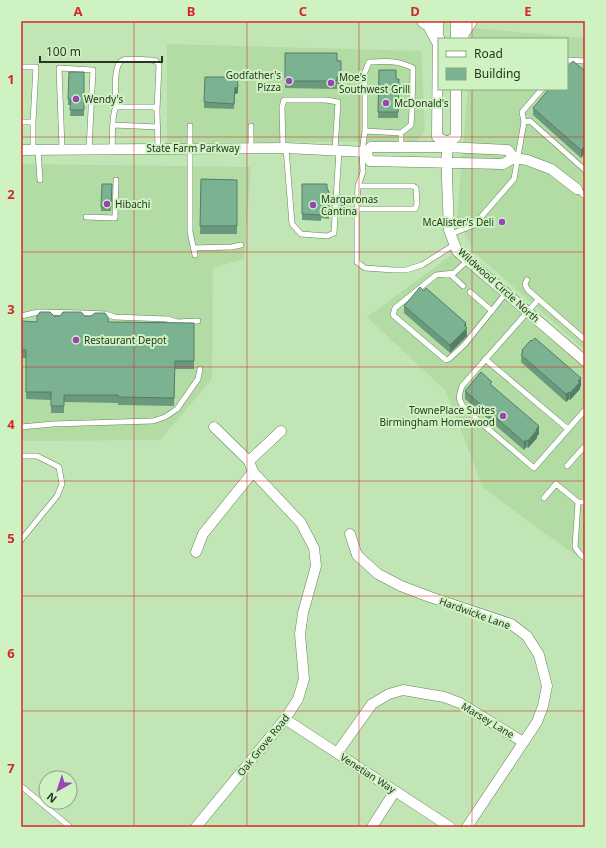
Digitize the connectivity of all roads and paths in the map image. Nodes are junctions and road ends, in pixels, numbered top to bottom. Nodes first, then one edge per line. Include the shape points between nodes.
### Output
1 (424, 21) edge
2 (438, 21) edge
3 (456, 21) edge
4 (470, 21) edge
5 (456, 38) edge
6 (461, 38) edge
7 (438, 40) junction
8 (568, 60) edge
9 (585, 61) edge
10 (21, 67) edge
11 (456, 90) edge
12 (541, 90) edge
13 (116, 106) junction
14 (157, 110) junction
15 (21, 122) edge
16 (34, 122) junction
17 (524, 122) junction
18 (113, 125) junction
19 (190, 126) dead end
20 (251, 126) dead end
21 (158, 127) junction
22 (365, 131) junction
23 (401, 133) junction
24 (447, 145) junction
25 (401, 147) junction
26 (189, 148) junction
27 (251, 148) junction
28 (284, 148) junction
29 (62, 149) junction
30 (89, 149) junction
31 (112, 149) junction
32 (158, 149) junction
33 (21, 150) edge
34 (35, 150) junction
35 (337, 150) junction
36 (364, 152) junction
37 (516, 158) junction
38 (447, 163) junction
39 (585, 170) edge
40 (40, 180) dead end
41 (116, 180) dead end
42 (358, 186) junction
43 (577, 189) joint
44 (585, 196) edge
45 (357, 209) junction
46 (86, 217) dead end
47 (453, 239) junction
48 (241, 244) dead end
49 (193, 248) junction
50 (195, 255) dead end
51 (468, 260) junction
52 (450, 274) junction
53 (527, 280) dead end
54 (464, 286) dead end
55 (470, 292) dead end
56 (506, 293) junction
57 (538, 300) junction
58 (492, 311) junction
59 (528, 312) junction
60 (21, 316) edge
61 (198, 321) dead end
62 (585, 340) edge
63 (485, 359) junction
64 (585, 361) edge
65 (200, 369) dead end
66 (585, 410) edge
67 (21, 427) edge
68 (214, 427) dead end
69 (568, 429) junction
70 (282, 431) dead end
71 (585, 446) edge
72 (21, 456) edge
73 (249, 461) junction
74 (567, 466) dead end
75 (254, 472) junction
76 (544, 498) dead end
77 (578, 502) junction
78 (585, 502) edge
79 (350, 534) dead end
80 (21, 540) edge
81 (196, 552) dead end
82 (585, 558) edge
83 (285, 719) junction
84 (523, 742) junction
85 (337, 753) junction
86 (21, 786) edge
87 (395, 791) junction
88 (70, 827) edge
89 (196, 827) edge
90 (372, 827) edge
91 (450, 827) edge
92 (467, 827) edge

1 - 7 main road via 430,25
2 - 7 street
3 - 5 street
4 - 6 main road
7 - 24 street via 437,137
8 - 9 lane
10 - 16 lane via 36,67
11 - 24 street via 456,137
12 - 17 lane via 522,112
13 - 14 lane via 154,107
13 - 14 lane via 115,74 119,63 123,60 152,60 159,65
13 - 18 lane
14 - 21 lane
15 - 16 lane
16 - 34 lane
17 - 37 lane
17 - 39 lane via 530,121
18 - 21 lane
18 - 31 lane
19 - 26 lane
20 - 27 lane
21 - 32 lane
22 - 23 lane
22 - 23 lane via 365,72 369,62 385,61 403,63 413,68 410,125
22 - 36 lane
23 - 25 lane
24 - 25 street, State Farm Parkway
24 - 37 street, State Farm Parkway via 508,150
24 - 38 street
25 - 36 street, State Farm Parkway via 371,147
26 - 27 street, State Farm Parkway
26 - 32 street, State Farm Parkway
26 - 49 lane via 190,232
27 - 28 street, State Farm Parkway
28 - 35 street, State Farm Parkway
28 - 35 lane via 284,100 326,100 338,102
28 - 35 lane via 292,224 301,234 327,236 334,233
29 - 30 street, State Farm Parkway
29 - 30 lane via 59,68 93,70
29 - 34 street, State Farm Parkway
30 - 31 street, State Farm Parkway
31 - 32 street, State Farm Parkway
33 - 34 street, State Farm Parkway
34 - 40 lane
35 - 36 street, State Farm Parkway
36 - 38 street, State Farm Parkway via 370,161
36 - 42 lane via 363,172
37 - 38 street, State Farm Parkway via 503,164
37 - 43 street, State Farm Parkway via 550,169
37 - 47 lane via 514,179 474,225
38 - 47 street via 449,230
41 - 46 lane via 115,218
42 - 45 lane
42 - 45 lane via 413,186 416,188 417,204 415,208
43 - 44 lane
45 - 47 lane via 356,256 357,262 366,268 406,270 422,265
47 - 51 street, Wildwood Circle North via 457,251
48 - 49 lane via 232,247
49 - 50 lane
51 - 52 lane via 457,272
51 - 56 street, Wildwood Circle North
52 - 54 lane
52 - 58 lane via 436,275 395,308 393,315 446,360 465,344
53 - 57 lane via 525,287
55 - 58 lane
56 - 58 lane
56 - 59 street, Wildwood Circle North
57 - 59 lane
57 - 62 lane
59 - 63 lane
59 - 64 street, Wildwood Circle North
60 - 61 lane via 38,312 83,313 167,319 177,322
63 - 69 lane
63 - 69 lane via 462,386 460,403 534,468
65 - 67 lane via 198,379 177,409 153,421
66 - 69 lane
68 - 73 street, Oak Grove Road
70 - 73 street
71 - 74 lane
72 - 80 lane via 37,456 59,467 62,484 57,496
73 - 75 street, Oak Grove Road
75 - 81 street via 203,534
75 - 83 street, Oak Grove Road via 301,524 314,548 316,566 300,634 304,679 298,699
76 - 77 lane via 556,484
77 - 78 lane
77 - 82 lane via 575,547
79 - 84 street, Hardwicke Lane via 357,554 378,574 430,597 511,624 527,636 539,655 547,686 544,706 537,722
83 - 85 street, Venetian Way
83 - 89 street, Oak Grove Road
84 - 85 street, Marsey Lane via 460,703 444,697 403,690 389,694 372,704
84 - 92 street, Hardwicke Lane
85 - 87 street, Venetian Way
86 - 88 lane
87 - 90 street
87 - 91 street, Venetian Way

